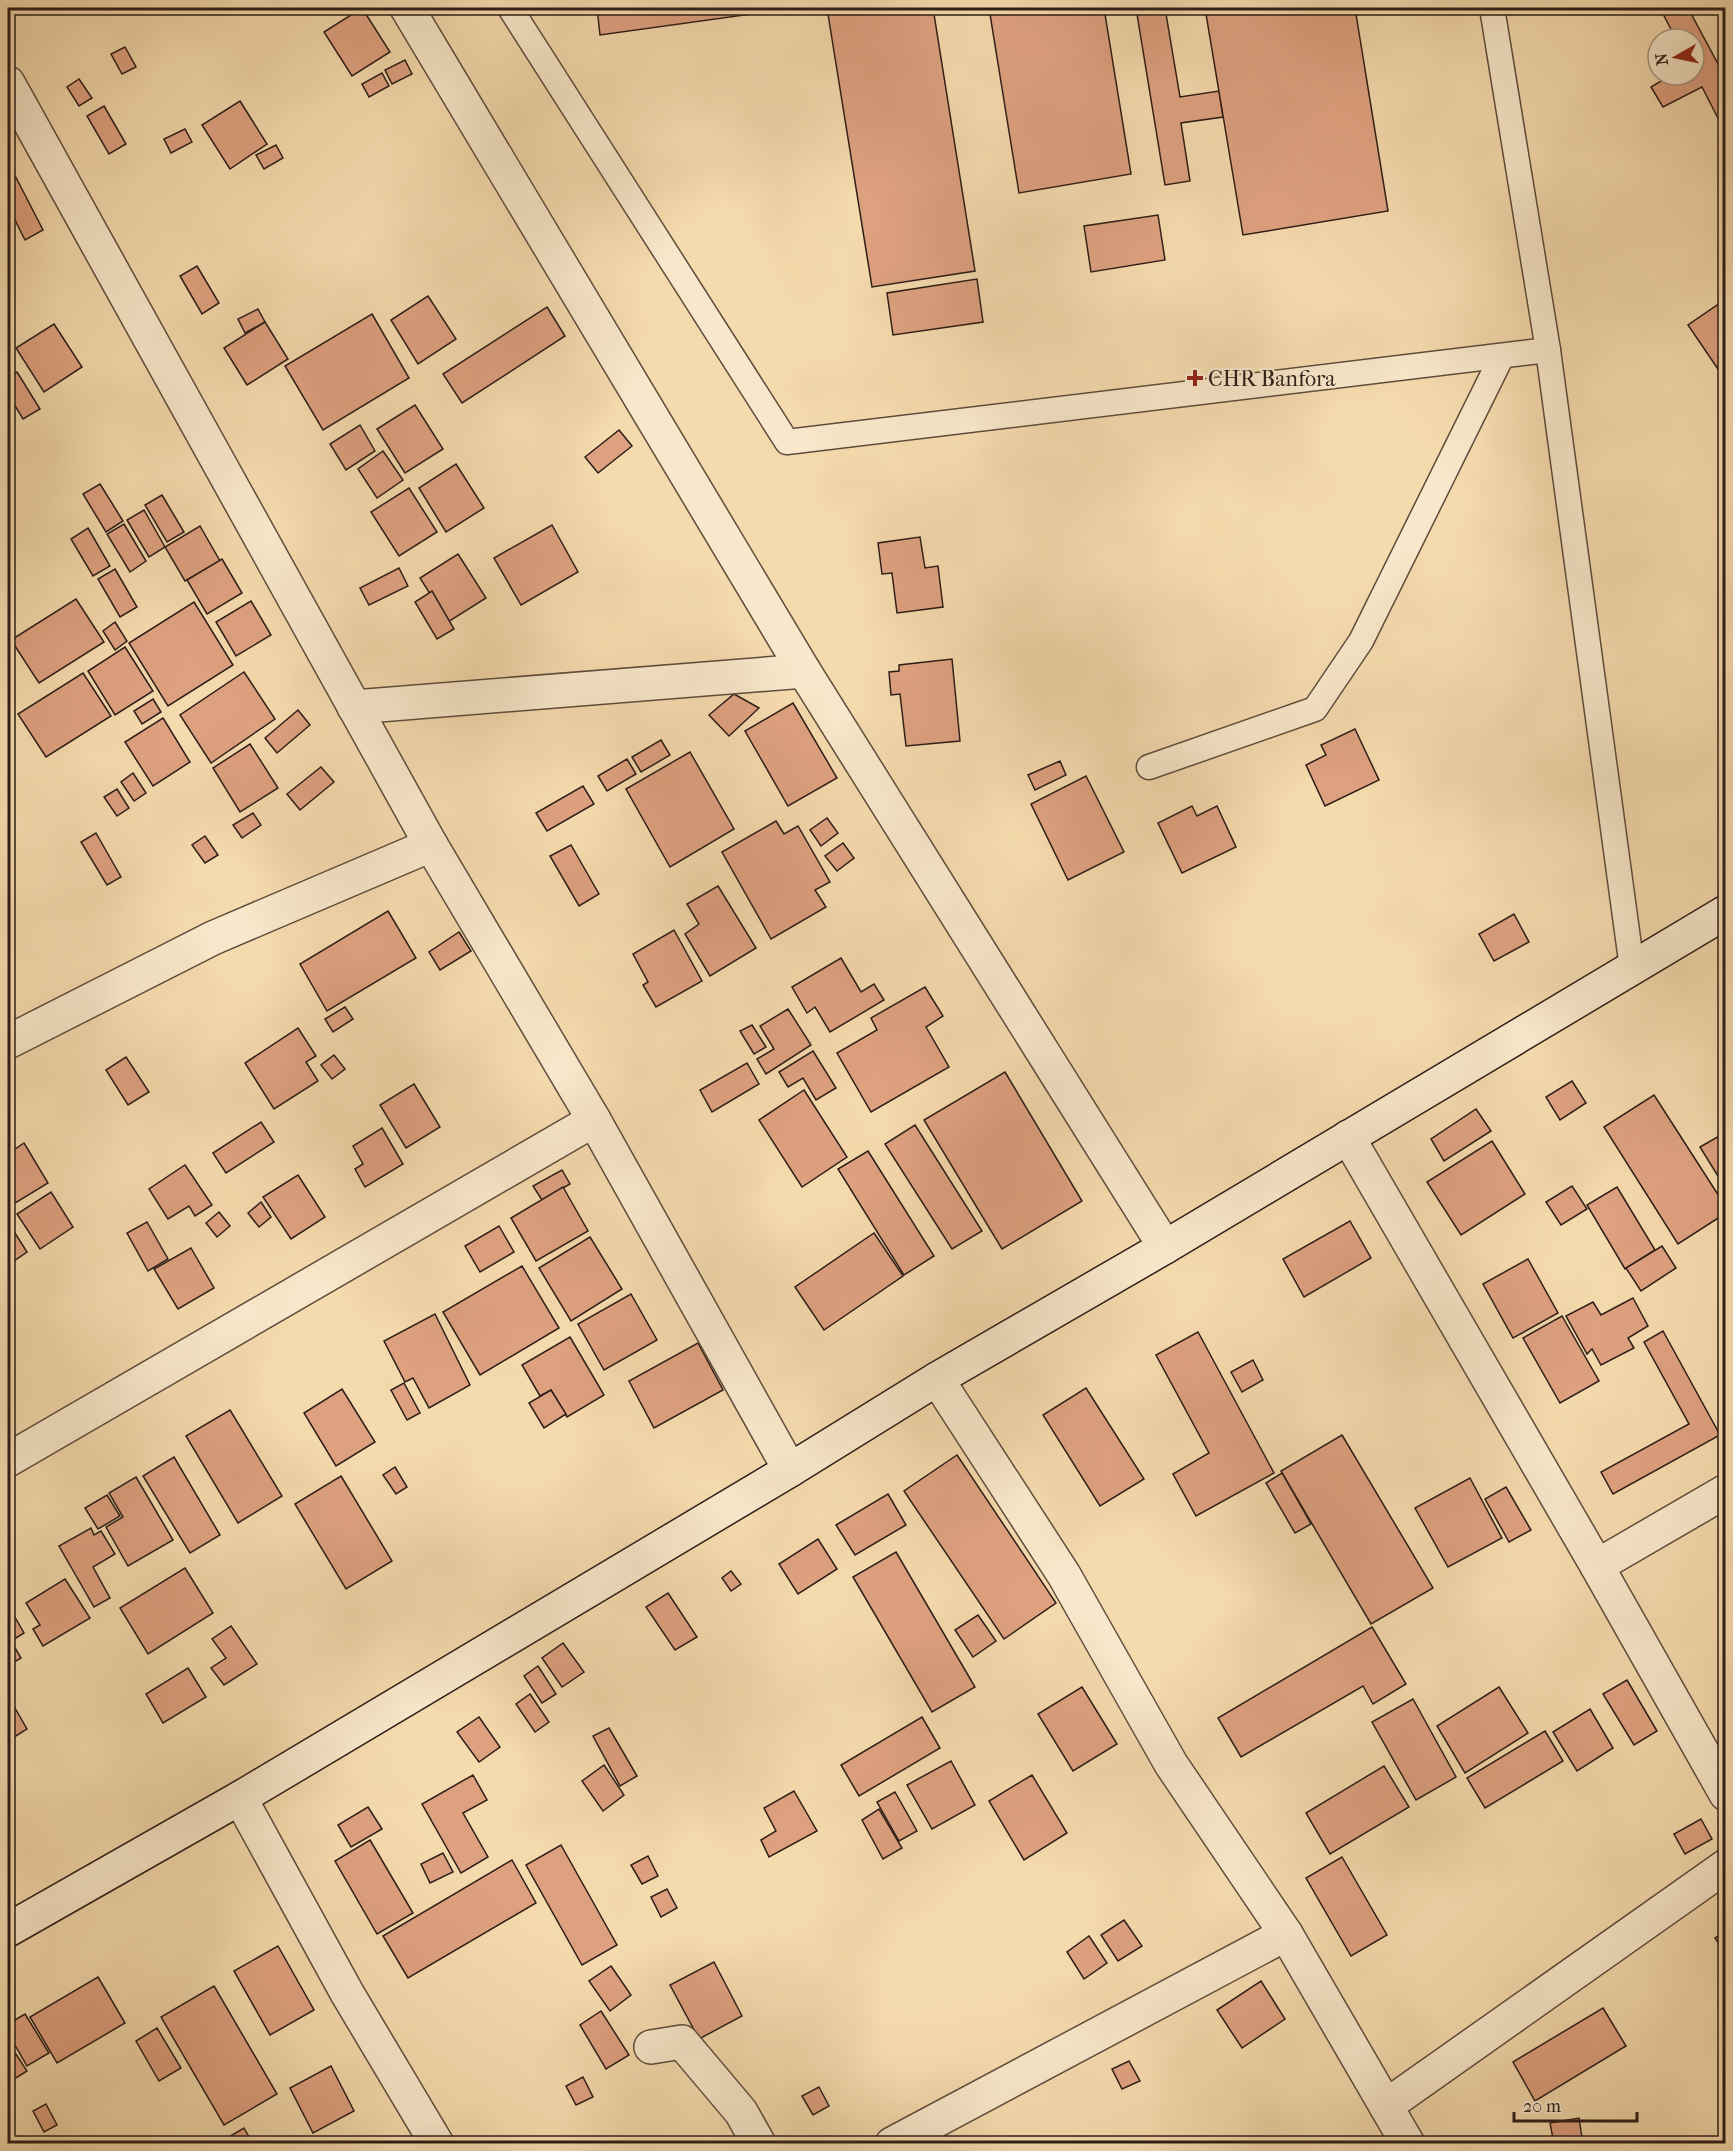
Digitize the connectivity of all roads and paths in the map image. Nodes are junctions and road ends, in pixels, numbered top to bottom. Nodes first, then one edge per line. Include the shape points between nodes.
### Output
1 (407, 8) edge
2 (510, 8) edge
3 (1492, 8) edge
4 (8, 83) edge
5 (1548, 350) junction
6 (1502, 356) junction
7 (804, 670) junction
8 (354, 707) junction
9 (1149, 767) dead end
10 (431, 844) junction
11 (1725, 912) edge
12 (1632, 968) junction
13 (8, 1042) edge
14 (594, 1120) junction
15 (1348, 1137) junction
16 (1165, 1247) junction
17 (937, 1379) junction
18 (8, 1460) edge
19 (790, 1470) junction
20 (1725, 1491) edge
21 (1597, 1566) junction
22 (1725, 1794) edge
23 (240, 1798) junction
24 (1725, 1866) edge
25 (8, 1930) edge
26 (1286, 1934) junction
27 (651, 2047) dead end
28 (1386, 2106) junction
29 (437, 2144) edge
30 (759, 2144) edge
31 (892, 2144) edge
32 (1408, 2144) edge

1 - 7 street
2 - 6 lane via 787,442
3 - 5 lane
4 - 8 street
5 - 6 lane
5 - 12 lane
6 - 9 lane via 1361,641 1316,709
7 - 8 street
7 - 16 street
8 - 10 street
10 - 13 street via 213,938
10 - 14 street
11 - 12 street
12 - 15 street
14 - 18 street
14 - 19 street
15 - 16 street
15 - 21 street
16 - 17 street
17 - 19 street
17 - 26 street via 1064,1575 1171,1764
19 - 23 street
20 - 21 street
21 - 22 street
23 - 25 street
23 - 29 street via 347,1993
24 - 28 street
26 - 28 street
26 - 31 street
27 - 30 street via 682,2042 741,2112
28 - 32 street

